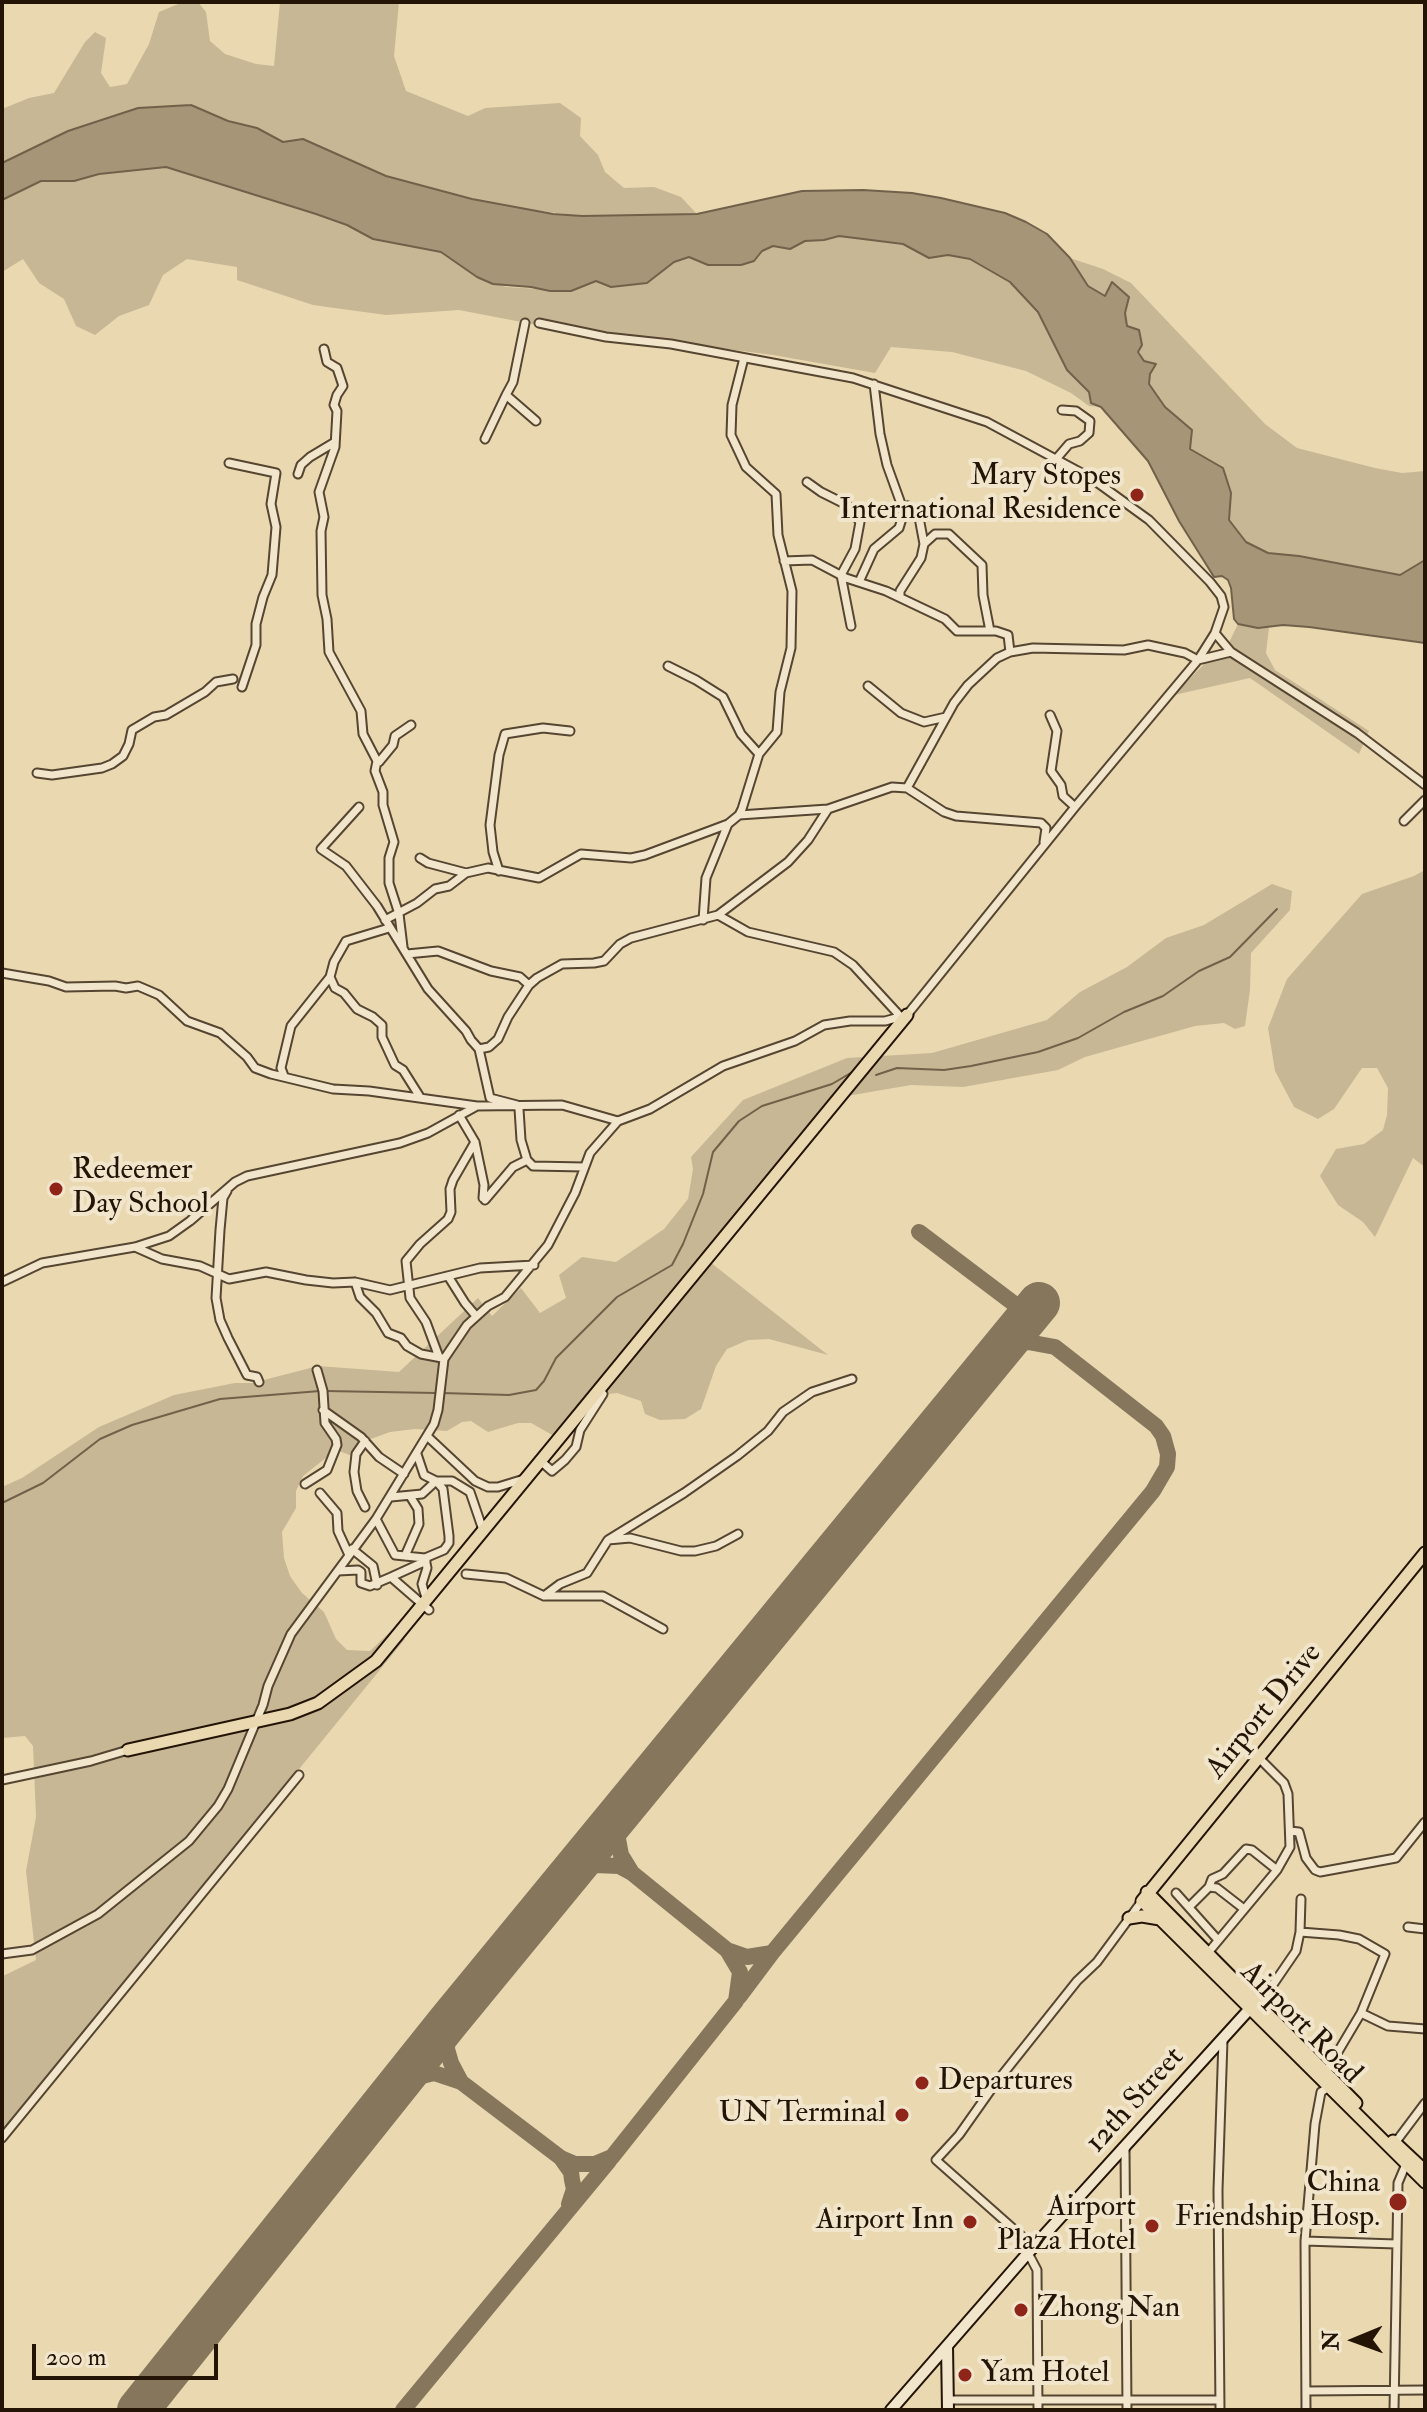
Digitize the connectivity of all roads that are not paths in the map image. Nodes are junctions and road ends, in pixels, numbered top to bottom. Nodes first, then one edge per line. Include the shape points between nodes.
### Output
1 (525, 323) dead end
2 (539, 323) dead end
3 (324, 349) dead end
4 (744, 358) junction
5 (874, 384) junction
6 (506, 395) junction
7 (1062, 410) dead end
8 (536, 421) dead end
9 (485, 439) dead end
10 (337, 441) junction
11 (1057, 458) junction
12 (229, 463) dead end
13 (298, 474) dead end
14 (807, 482) dead end
15 (904, 512) junction
16 (924, 544) junction
17 (784, 561) junction
18 (841, 575) junction
19 (859, 582) junction
20 (900, 597) junction
21 (851, 626) dead end
22 (990, 631) junction
23 (1215, 633) junction
24 (1010, 652) junction
25 (1231, 652) junction
26 (1198, 660) junction
27 (668, 666) dead end
28 (233, 679) dead end
29 (868, 686) dead end
30 (242, 687) dead end
31 (1050, 715) dead end
32 (946, 717) junction
33 (411, 725) dead end
34 (570, 731) dead end
35 (759, 754) junction
36 (379, 762) dead end
37 (37, 773) dead end
38 (1425, 785) edge
39 (907, 788) junction
40 (1425, 800) edge
41 (359, 807) dead end
42 (1075, 807) junction
43 (828, 809) junction
44 (739, 815) junction
45 (1404, 821) dead end
46 (728, 824) junction
47 (1044, 844) junction
48 (420, 858) dead end
49 (499, 871) junction
50 (466, 873) junction
51 (399, 914) junction
52 (718, 915) junction
53 (385, 920) junction
54 (703, 920) junction
55 (389, 928) junction
56 (405, 950) junction
57 (2, 973) edge
58 (330, 977) junction
59 (529, 985) junction
60 (903, 1016) junction
61 (479, 1049) junction
62 (284, 1076) junction
63 (420, 1097) junction
64 (517, 1105) junction
65 (477, 1106) junction
66 (459, 1115) junction
67 (618, 1121) junction
68 (475, 1142) junction
69 (527, 1160) junction
70 (584, 1167) junction
71 (228, 1189) junction
72 (135, 1247) junction
73 (534, 1265) junction
74 (217, 1272) junction
75 (448, 1276) junction
76 (2, 1282) edge
77 (355, 1282) junction
78 (408, 1287) junction
79 (476, 1316) junction
80 (441, 1358) junction
81 (317, 1370) dead end
82 (852, 1379) dead end
83 (259, 1382) dead end
84 (603, 1394) dead end
85 (323, 1410) junction
86 (427, 1436) junction
87 (365, 1441) junction
88 (417, 1454) junction
89 (544, 1464) dead end
90 (404, 1474) junction
91 (526, 1478) junction
92 (436, 1481) junction
93 (305, 1484) dead end
94 (320, 1493) dead end
95 (410, 1496) junction
96 (391, 1497) junction
97 (365, 1507) dead end
98 (376, 1519) junction
99 (483, 1530) junction
100 (738, 1534) dead end
101 (608, 1540) junction
102 (351, 1552) junction
103 (1425, 1553) edge
104 (405, 1556) junction
105 (425, 1560) junction
106 (338, 1571) junction
107 (466, 1574) dead end
108 (391, 1577) junction
109 (377, 1585) junction
110 (544, 1596) junction
111 (426, 1603) junction
112 (663, 1629) dead end
113 (256, 1723) junction
114 (128, 1750) joint
115 (1259, 1758) junction
116 (299, 1775) dead end
117 (2, 1780) edge
118 (1425, 1822) edge
119 (1290, 1831) junction
120 (1277, 1870) junction
121 (1161, 1876) junction
122 (1209, 1887) junction
123 (1176, 1893) dead end
124 (1144, 1896) junction
125 (1301, 1899) dead end
126 (1189, 1907) junction
127 (1244, 1909) junction
128 (1162, 1914) junction
129 (1129, 1918) junction
130 (1408, 1927) dead end
131 (1425, 1929) edge
132 (1300, 1932) junction
133 (1218, 1940) junction
134 (2, 1954) edge
135 (1207, 1954) junction
136 (1253, 2005) junction
137 (1361, 2013) junction
138 (1425, 2029) edge
139 (1223, 2040) junction
140 (1326, 2072) junction
141 (1329, 2087) junction
142 (1425, 2103) edge
143 (1421, 2115) edge
144 (2, 2138) edge
145 (1395, 2143) junction
146 (1125, 2149) junction
147 (1406, 2164) junction
148 (1425, 2171) edge
149 (1425, 2182) edge
150 (1305, 2241) junction
151 (1396, 2244) junction
152 (1031, 2250) junction
153 (947, 2346) junction
154 (1425, 2390) edge
155 (1306, 2391) junction
156 (1394, 2391) junction
157 (1220, 2400) junction
158 (947, 2405) edge
159 (1038, 2406) edge
160 (1127, 2406) edge
161 (891, 2410) edge
162 (1220, 2410) edge
163 (1306, 2410) edge
164 (1394, 2410) edge

1 - 6 street
2 - 4 street
3 - 10 street via 343,386 334,405
4 - 5 street
4 - 17 street via 732,405 731,435 746,467 776,494
5 - 11 street via 987,422
5 - 15 street via 882,444
6 - 8 street
6 - 9 street
7 - 11 street via 1076,411 1090,421 1089,433
10 - 13 street via 310,457
10 - 51 street via 319,492 329,652 361,711 363,734 377,761 375,771 394,842 389,883
11 - 23 street via 1149,520 1210,582 1224,603
12 - 30 street via 276,473 272,575
14 - 18 street via 847,505 860,522 855,549
15 - 16 street via 908,506 918,512
15 - 19 street via 899,528 874,549
16 - 20 street
16 - 22 street via 935,534 949,534 982,565
17 - 18 street via 812,560
17 - 35 street via 792,591 791,648 777,732
18 - 19 street
18 - 21 street
19 - 20 street
20 - 22 street via 945,619 957,631
22 - 24 street via 1008,635
23 - 25 street
23 - 26 street
24 - 26 street via 1148,645
24 - 32 street via 968,685
25 - 26 street
25 - 38 street via 1357,733
26 - 42 street
27 - 35 street via 723,697 741,734
28 - 37 street via 216,682 132,730 123,756 112,764
29 - 32 street via 901,713 924,722
31 - 42 street via 1057,731 1051,771
32 - 39 street
33 - 36 street via 395,736
34 - 49 street via 543,728 505,734 490,825
35 - 44 street
39 - 43 street via 892,787
39 - 47 street via 956,816 1041,823 1047,831
40 - 45 street
41 - 53 street via 321,849 346,866
42 - 47 street
43 - 44 street
43 - 52 street via 788,862
44 - 46 street
46 - 49 street via 631,858 581,854 539,878
46 - 54 street via 706,878
47 - 60 street
48 - 50 street
49 - 50 street
50 - 51 street
51 - 53 street
51 - 56 street
52 - 54 street
52 - 60 street via 748,932 834,952
53 - 55 street
54 - 59 street via 631,938 604,961 562,964
55 - 56 street
55 - 58 street via 346,941
56 - 59 street via 438,951 520,977
56 - 61 street via 428,989
57 - 62 street via 66,987 138,986 159,995 187,1021 220,1033 255,1068
58 - 62 street via 291,1026 281,1068
58 - 63 street via 357,1009 382,1025 395,1065
59 - 61 street via 498,1039
60 - 67 street via 824,1025 723,1066 650,1109
60 - 91 main road
61 - 64 street via 490,1098
62 - 63 street via 333,1089
63 - 65 street
64 - 65 street
64 - 67 street via 562,1105
64 - 69 street
65 - 66 street
66 - 68 street
66 - 71 street via 400,1143 247,1176
67 - 70 street
68 - 69 street via 484,1199 513,1167
68 - 78 street via 453,1180 448,1219 406,1261
69 - 70 street via 533,1166
70 - 73 street via 566,1212
71 - 72 street via 169,1236
71 - 74 street
72 - 74 street
72 - 76 street via 42,1263
73 - 75 street
73 - 79 street via 505,1297
74 - 77 street via 229,1279 266,1272
74 - 83 street via 220,1320 247,1375
75 - 78 street
75 - 79 street
77 - 78 street via 390,1290
77 - 80 street via 388,1333 421,1354
78 - 80 street
79 - 80 street
80 - 86 street via 438,1410
81 - 85 street
82 - 101 street via 812,1392 737,1456
84 - 89 street via 580,1430 576,1447 552,1471
85 - 87 street
85 - 93 street via 337,1445 327,1470
86 - 88 street
86 - 91 street via 488,1487
87 - 90 street
87 - 97 street via 356,1454 354,1472
88 - 90 street
88 - 92 street via 424,1475
90 - 96 street
91 - 99 main road
92 - 95 street via 422,1494
92 - 99 street via 452,1481 470,1492
92 - 105 street via 446,1499 449,1543
94 - 102 street via 337,1513 338,1531
95 - 96 street
95 - 104 street via 418,1509 419,1528
96 - 98 street
98 - 102 street
98 - 104 street via 392,1552
99 - 111 main road
100 - 101 street via 695,1551 630,1538
101 - 110 street via 587,1573
102 - 106 street
102 - 109 street via 373,1566
103 - 115 main road, Airport Drive
104 - 105 street
105 - 108 street
105 - 111 street
106 - 109 street via 358,1570 361,1583
106 - 113 street via 284,1647
107 - 110 street via 506,1578
108 - 109 street
108 - 111 street
110 - 112 street via 603,1596
111 - 113 main road via 376,1661 351,1680 318,1703
113 - 114 main road
113 - 134 street via 224,1797 189,1841 98,1914 32,1950
114 - 117 street
115 - 119 street via 1284,1783
115 - 121 main road, Airport Drive
116 - 144 street
118 - 119 street via 1396,1858 1320,1872 1306,1858 1299,1832
119 - 120 street via 1290,1847
120 - 122 street via 1248,1848
120 - 127 street
121 - 124 main road, Airport Drive
121 - 128 main road
122 - 126 street
122 - 127 street
123 - 126 street
124 - 128 main road, Airport Road
124 - 129 street
125 - 132 street
126 - 133 street
127 - 133 street
128 - 129 main road
128 - 135 main road, Airport Road
128 - 136 main road, Airport Road
129 - 152 street via 936,2160
130 - 131 street
132 - 136 street via 1284,1971
132 - 137 street via 1359,1939 1384,1953
133 - 135 street
135 - 136 main road, Airport Road
136 - 139 street, 12th Street
136 - 140 main road, Airport Road
136 - 141 main road, Airport Road
137 - 138 street via 1388,2026
137 - 140 street
139 - 146 street, 12th Street
139 - 157 street
140 - 145 main road, Airport Road
141 - 147 main road, Airport Road
141 - 150 street via 1321,2092 1315,2124
142 - 143 street
143 - 145 street
145 - 148 main road, Airport Road
146 - 152 street, 12th Street
146 - 160 street
147 - 149 main road, Airport Road
147 - 151 street via 1398,2183
150 - 151 street
150 - 155 street
151 - 156 street
152 - 153 street, 12th Street
152 - 159 street via 1037,2270
153 - 158 street
153 - 161 street, 12th Street
154 - 156 street
155 - 156 street
155 - 163 street
156 - 164 street
157 - 160 street
157 - 162 street
158 - 159 street
159 - 160 street

